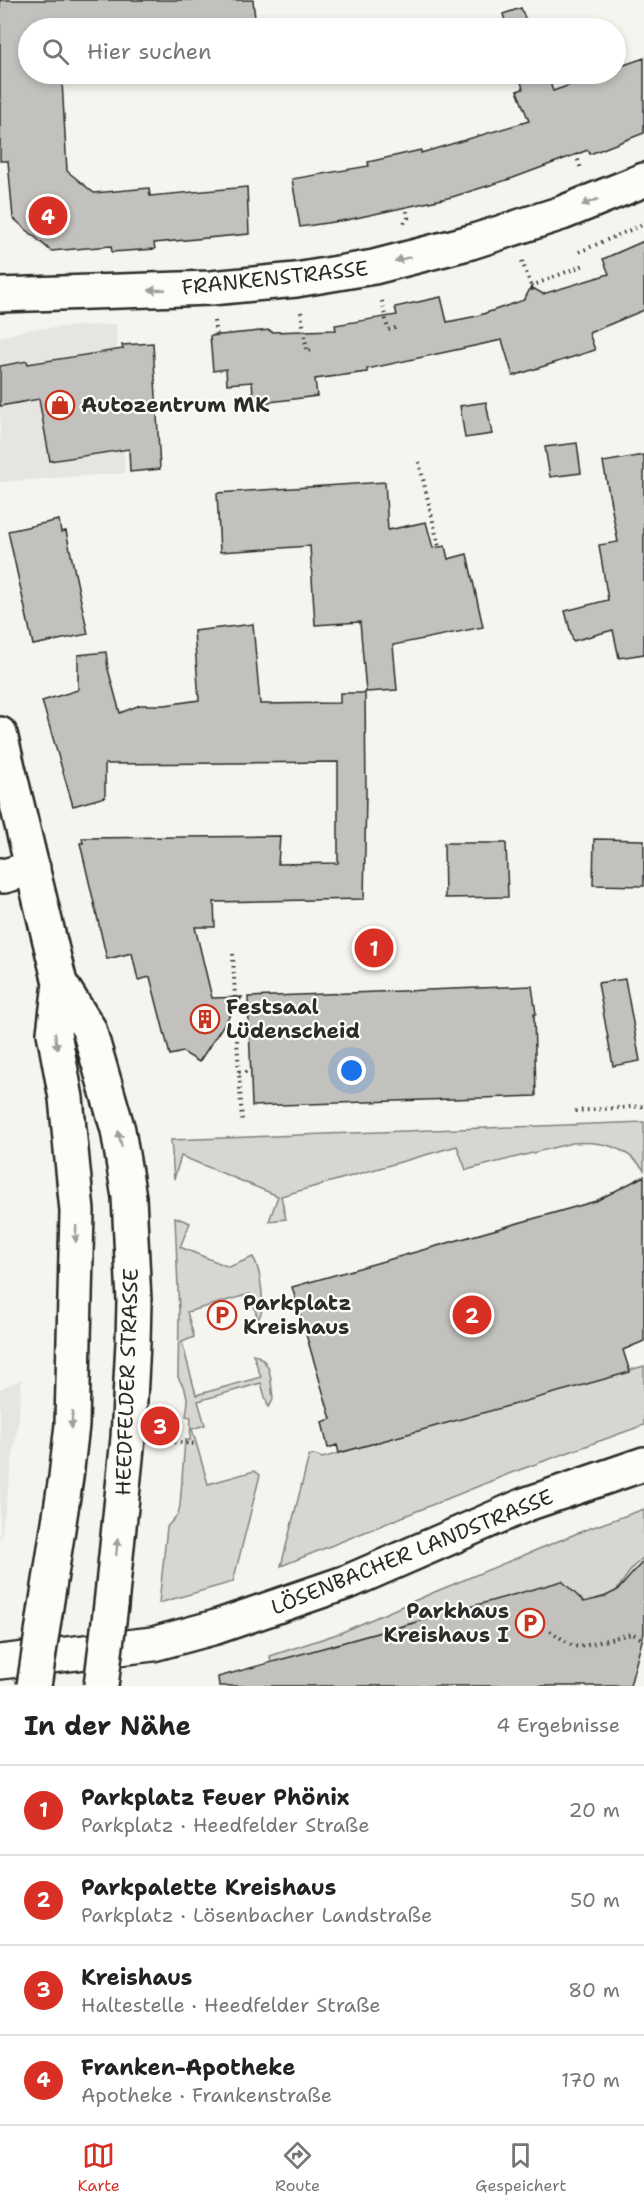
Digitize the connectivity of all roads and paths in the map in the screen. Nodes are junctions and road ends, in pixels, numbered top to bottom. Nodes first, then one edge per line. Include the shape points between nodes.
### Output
1 (644, 180) edge
2 (644, 224) edge
3 (579, 252) dead end
4 (584, 265) dead end
5 (524, 266) dead end
6 (296, 280) junction
7 (531, 286) junction
8 (533, 291) dead end
9 (0, 295) edge
10 (312, 350) dead end
11 (419, 462) dead end
12 (439, 547) dead end
13 (0, 734) edge
14 (33, 868) junction
15 (0, 875) edge
16 (233, 954) dead end
17 (60, 983) junction
18 (235, 998) dead end
19 (237, 1040) dead end
20 (239, 1072) junction
21 (251, 1072) dead end
22 (644, 1106) edge
23 (575, 1111) dead end
24 (242, 1122) dead end
25 (644, 1464) edge
26 (550, 1631) dead end
27 (644, 1640) edge
28 (0, 1662) edge
29 (34, 1686) edge
30 (101, 1686) edge

1 -> 6 main road, FRANKENSTRASSE via 562,213 471,242 374,267
2 - 3 path
4 - 7 path
5 - 7 path
6 -> 9 main road, FRANKENSTRASSE via 211,288
6 - 10 path via 307,351
7 - 8 path
11 - 12 path
13 - 14 main road, HEEDFELDER STRASSE
14 - 15 main road
14 - 17 main road, HEEDFELDER STRASSE
16 - 18 path
17 -> 29 main road, HEEDFELDER STRASSE, bridge via 54,1033 76,1188 72,1425
30 -> 17 main road, HEEDFELDER STRASSE, bridge via 128,1438 134,1301 129,1197 118,1130 89,1029
19 - 20 path
20 - 21 path
20 - 24 path
22 - 23 path
25 - 28 main road, LÖSENBACHER LANDSTRASSE via 527,1504 350,1581 216,1627 153,1644
26 - 27 path via 580,1647 633,1634

